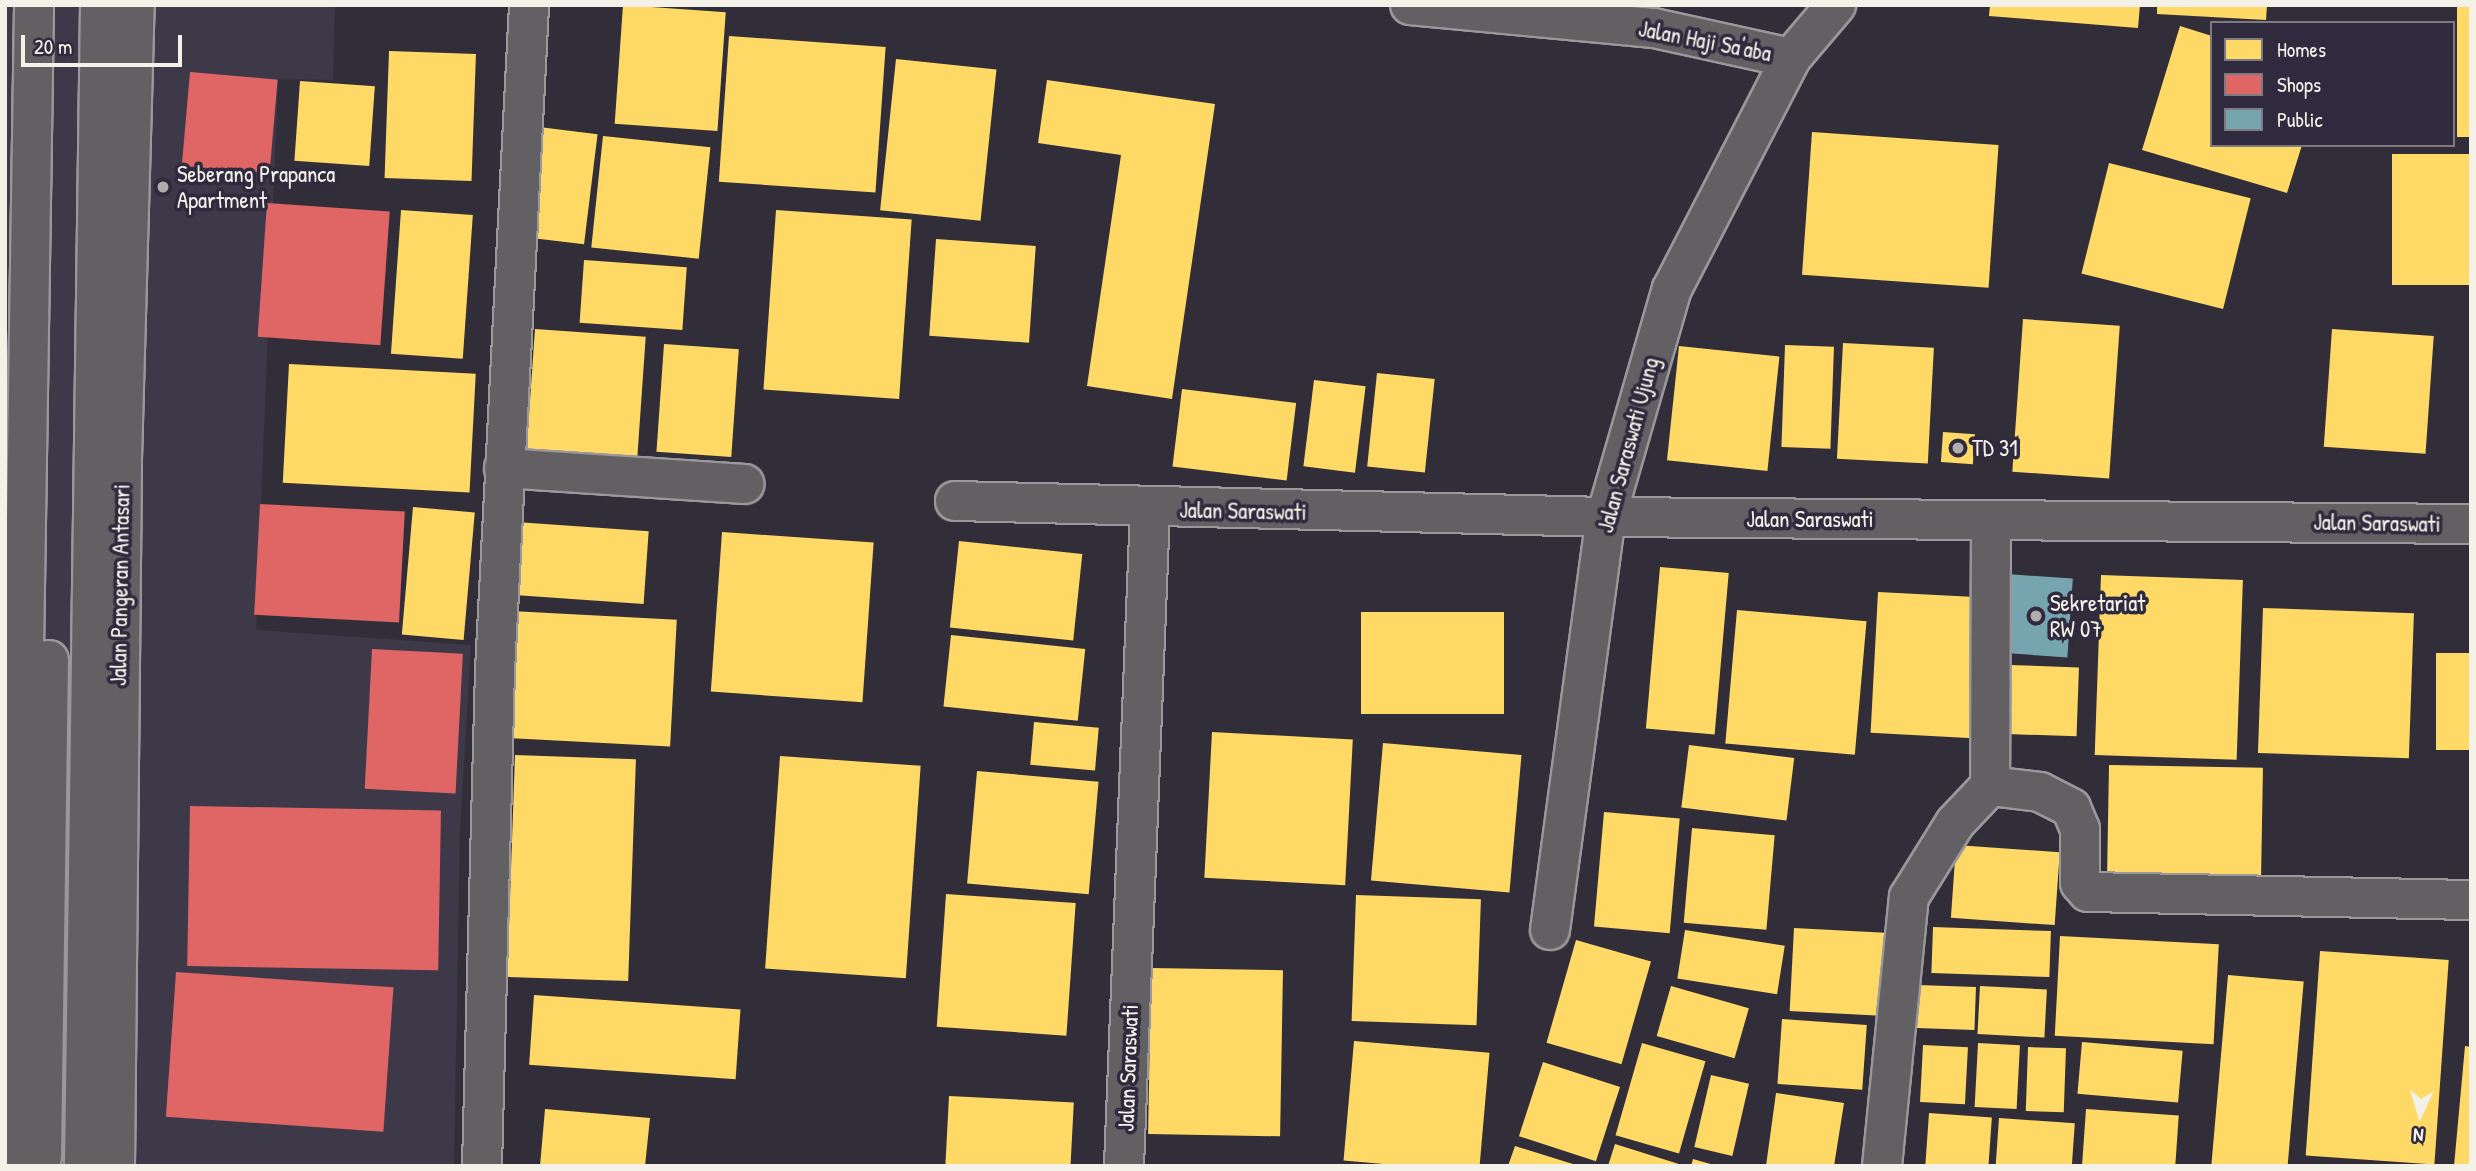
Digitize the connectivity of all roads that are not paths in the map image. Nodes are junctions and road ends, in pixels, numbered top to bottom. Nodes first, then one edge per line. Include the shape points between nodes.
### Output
1 (34, 5) edge
2 (59, 5) edge
3 (100, 5) edge
4 (135, 5) edge
5 (529, 5) edge
6 (1410, 5) edge
7 (1836, 5) edge
8 (1791, 58) junction
9 (504, 468) junction
10 (744, 484) dead end
11 (956, 501) dead end
12 (1150, 509) junction
13 (1606, 517) junction
14 (1991, 520) junction
15 (2471, 524) edge
16 (1990, 786) junction
17 (2471, 900) edge
18 (1550, 930) dead end
19 (11, 1028) edge
20 (16, 1166) edge
21 (42, 1166) edge
22 (84, 1166) edge
23 (115, 1166) edge
24 (482, 1166) edge
25 (1124, 1166) edge
26 (1882, 1166) edge

1 - 19 street
2 - 21 street
3 - 22 street
4 - 23 street, Jalan Pangeran Antasari via 122,459
5 - 9 street
6 - 8 street, Jalan Haji Sa'aba via 1654,29
7 - 8 street, Jalan Saraswati Ujung
8 - 13 street, Jalan Saraswati Ujung via 1672,289
9 - 10 street
9 - 24 street
11 - 12 street, Jalan Saraswati
12 - 13 street, Jalan Saraswati
12 - 25 street, Jalan Saraswati
13 - 14 street, Jalan Saraswati
13 - 18 street, Jalan Saraswati Ujung
14 - 15 street, Jalan Saraswati
14 - 16 street
16 - 17 street via 2040,792 2071,808 2080,829 2080,883 2088,891
16 - 26 street via 1948,832 1909,897
19 - 20 street

